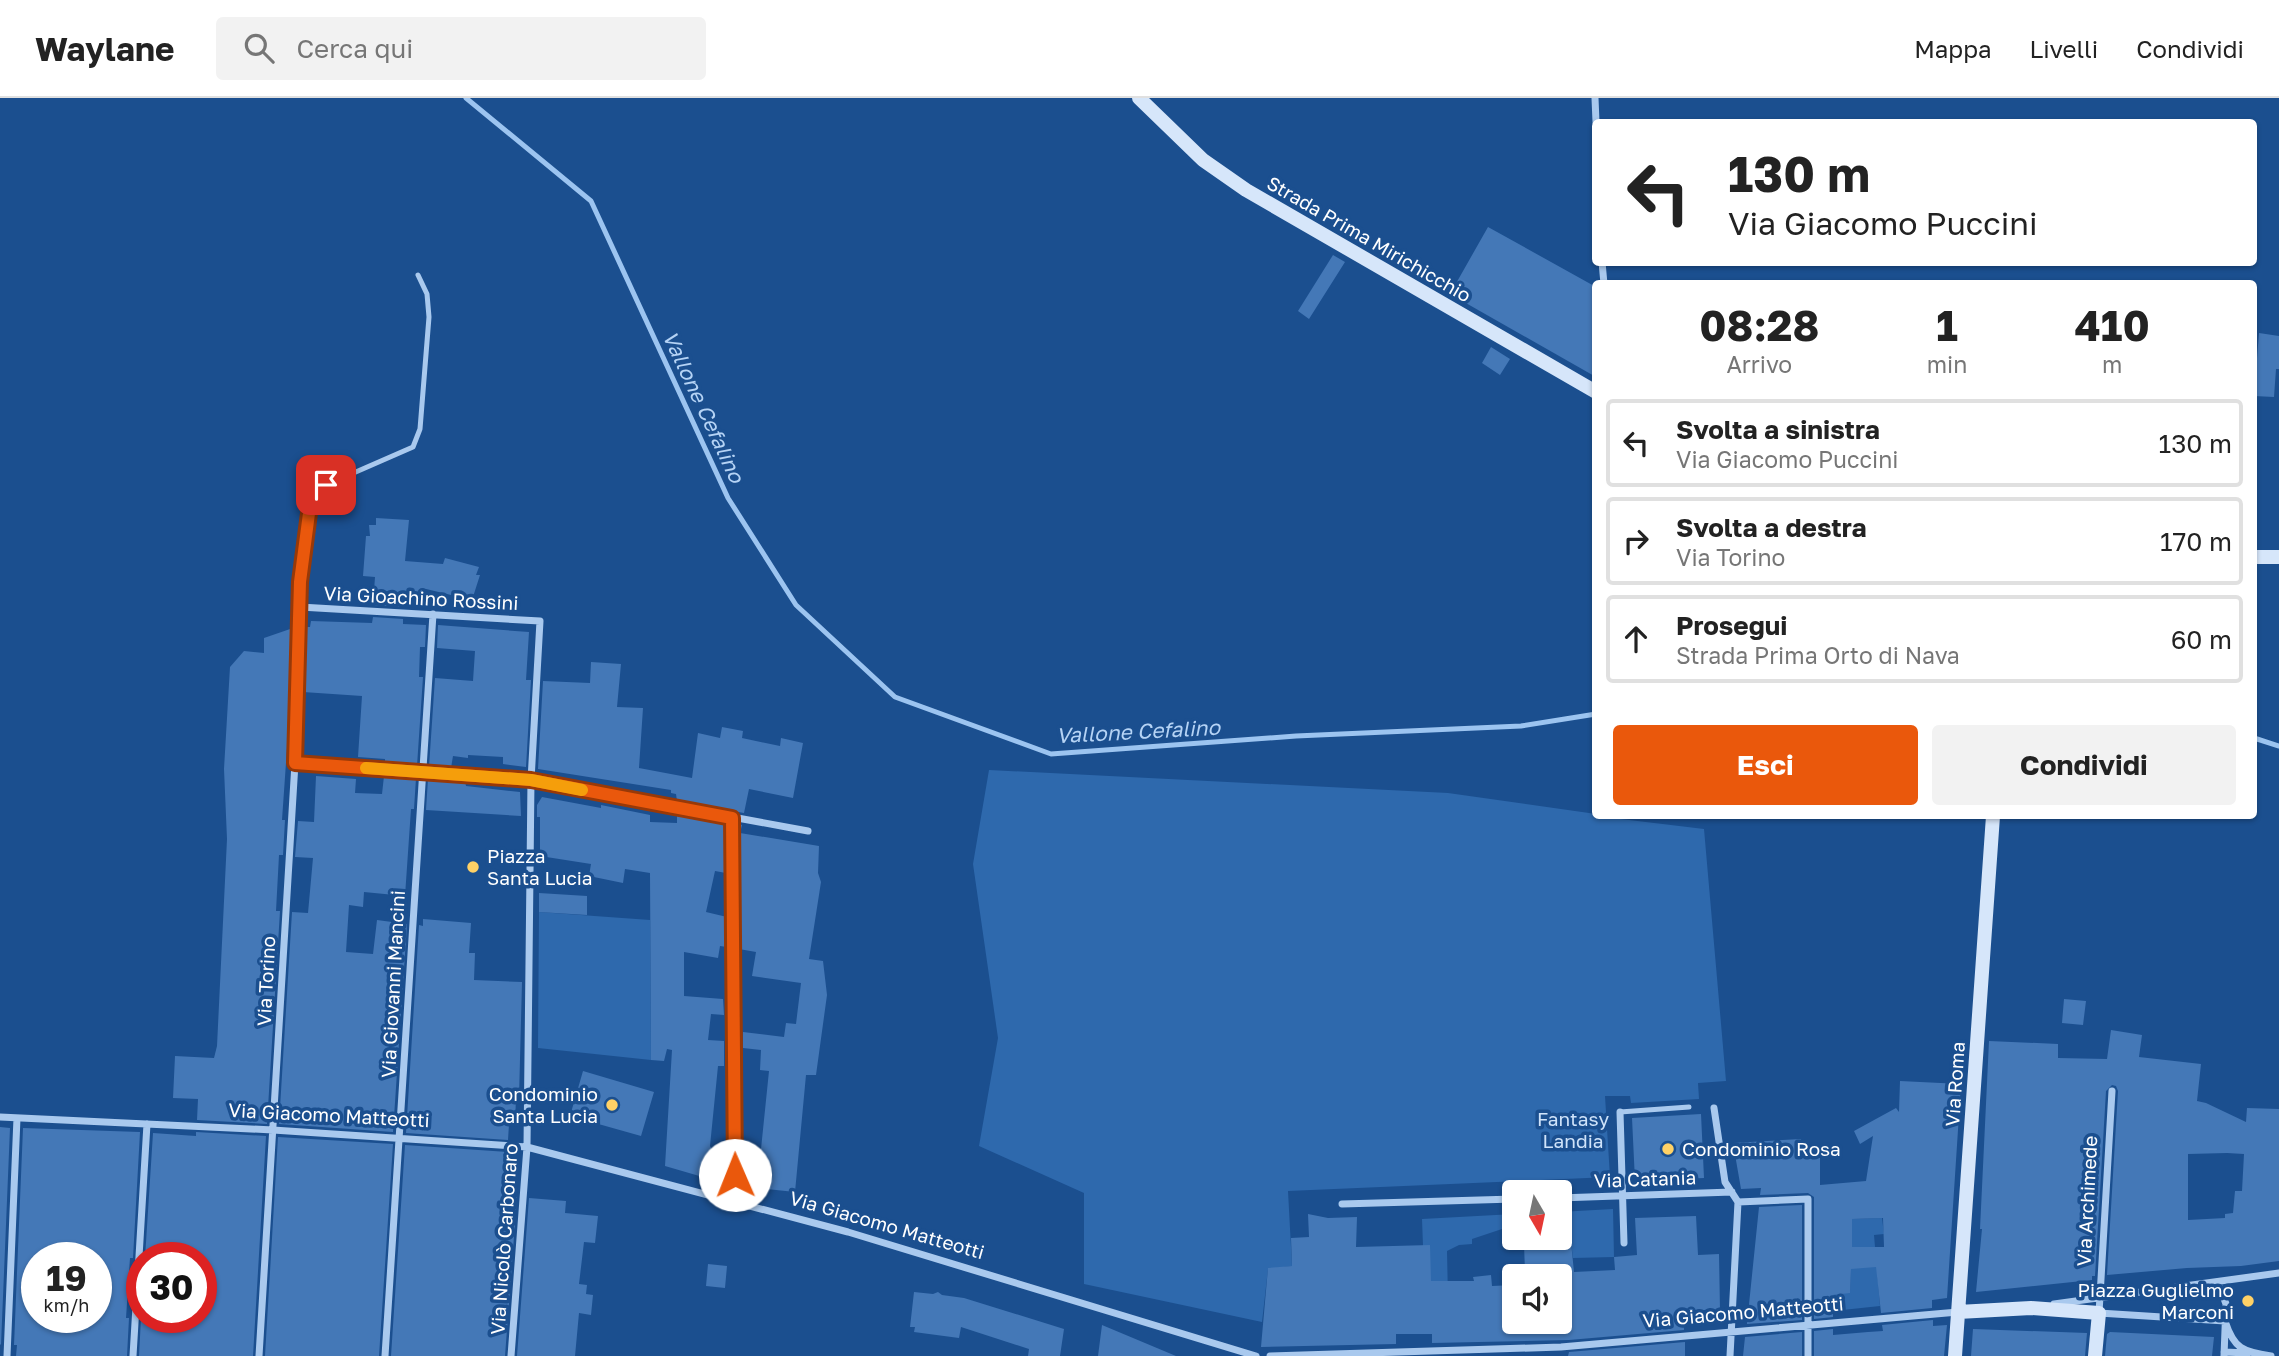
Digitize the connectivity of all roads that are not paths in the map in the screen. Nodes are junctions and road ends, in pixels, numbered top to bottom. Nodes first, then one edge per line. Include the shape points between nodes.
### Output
1 (1139, 98) edge
2 (1595, 98) edge
3 (1596, 119) edge
4 (418, 275) dead end
5 (1592, 390) edge
6 (326, 485) joint
7 (2257, 557) edge
8 (2279, 557) edge
9 (300, 607) junction
10 (433, 614) junction
11 (540, 621) joint
12 (295, 763) junction
13 (423, 772) junction
14 (531, 780) junction
15 (732, 818) junction
16 (1993, 819) edge
17 (808, 831) dead end
18 (2112, 1091) dead end
19 (1689, 1107) dead end
20 (1714, 1108) dead end
21 (1620, 1112) joint
22 (0, 1117) edge
23 (17, 1118) junction
24 (147, 1124) junction
25 (273, 1130) junction
26 (400, 1138) junction
27 (527, 1147) junction
28 (1732, 1192) junction
29 (1623, 1196) junction
30 (1572, 1198) edge
31 (1502, 1199) edge
32 (1738, 1202) junction
33 (735, 1203) junction
34 (1342, 1204) dead end
35 (1624, 1243) dead end
36 (2279, 1273) edge
37 (2218, 1282) junction
38 (2100, 1298) junction
39 (2031, 1308) junction
40 (1958, 1312) junction
41 (2099, 1313) junction
42 (2225, 1321) junction
43 (1810, 1325) junction
44 (1733, 1332) junction
45 (1561, 1347) junction
46 (2248, 1353) junction
47 (2224, 1354) edge
48 (7, 1356) edge
49 (133, 1356) edge
50 (259, 1356) edge
51 (385, 1356) edge
52 (511, 1356) edge
53 (1256, 1356) edge
54 (1270, 1356) edge
55 (1561, 1356) edge
56 (1731, 1356) edge
57 (1808, 1356) edge
58 (1955, 1356) edge
59 (2095, 1356) edge
60 (2271, 1356) edge

1 - 5 main road, Strada Prima Mirichicchio via 1203,160 1246,190
2 - 3 street
4 - 6 lane via 427,294 429,317 420,429 413,447
6 - 9 street, Via Torino via 311,498
7 - 8 main road
9 - 10 street, Via Gioachino Rossini
9 - 12 street, Via Torino
10 - 11 street, Via Gioachino Rossini
10 - 13 street, Via Giovanni Mancini
11 - 14 street, Via Nicolò Carbonaro
12 - 13 street
12 - 25 street, Via Torino
13 - 14 street
13 - 26 street, Via Giovanni Mancini
14 - 15 street
14 - 27 street, Via Nicolò Carbonaro
15 - 17 street
15 - 33 street
16 - 40 main road, Via Roma
18 - 38 street, Via Archimede
19 - 21 lane
20 - 28 street via 1725,1182
21 - 29 street
22 - 23 street, Via Giacomo Matteotti
23 - 24 street, Via Giacomo Matteotti
23 - 48 street
24 - 25 street, Via Giacomo Matteotti
24 - 49 street
25 - 26 street, Via Giacomo Matteotti
25 - 50 street, Via Torino
26 - 27 street, Via Giacomo Matteotti
26 - 51 street, Via Giovanni Mancini
27 - 33 street, Via Giacomo Matteotti
27 - 52 street, Via Nicolò Carbonaro
28 - 29 street, Via Catania
28 - 32 street
29 - 30 street, Via Catania
29 - 35 street
31 - 34 street
32 - 43 street via 1808,1199
32 - 44 street
33 - 53 street, Via Giacomo Matteotti via 848,1232
36 - 37 street, Via Giacomo Matteotti
37 - 38 street, Via Giacomo Matteotti
37 - 42 street
38 - 39 street, Via Giacomo Matteotti
38 - 41 street, Via Archimede
39 - 40 main road, Via Giacomo Matteotti
39 - 41 main road
40 - 43 street, Via Giacomo Matteotti
40 - 58 main road, Via Roma
41 - 42 street
41 - 59 main road, Via Archimede
42 - 46 street via 2235,1344
42 - 47 street
43 - 44 street, Via Giacomo Matteotti
43 - 57 street
44 - 45 street, Via Giacomo Matteotti
44 - 56 street
45 - 54 street, Via Giacomo Matteotti
45 - 55 street
46 - 47 street
46 - 60 street

